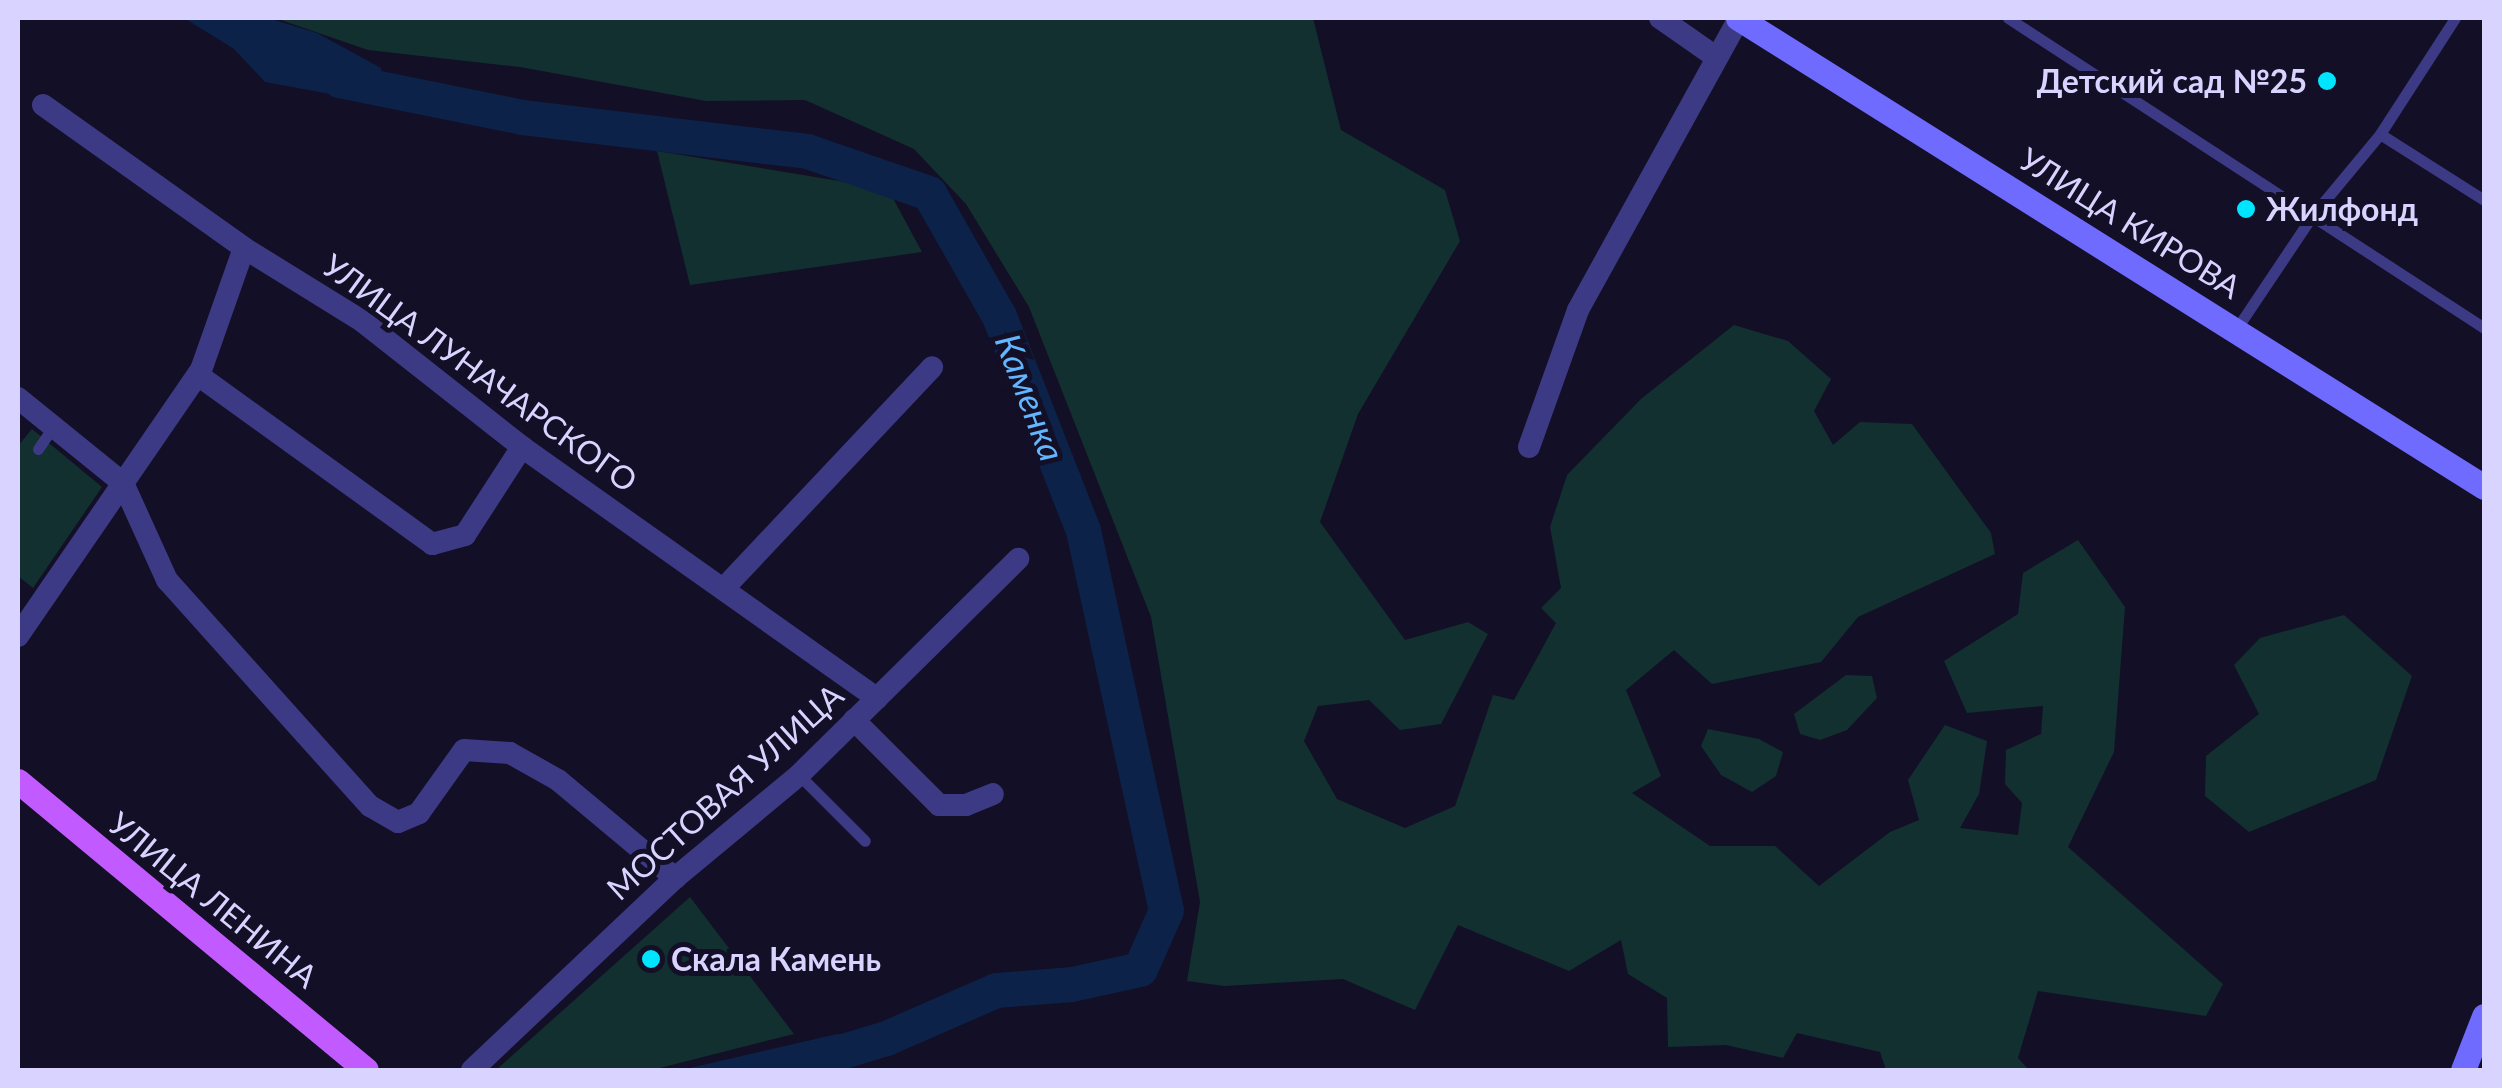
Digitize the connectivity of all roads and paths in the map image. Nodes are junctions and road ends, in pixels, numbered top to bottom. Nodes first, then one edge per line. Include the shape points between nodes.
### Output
1 (1660, 18) edge
2 (1738, 18) edge
3 (2008, 18) edge
4 (2455, 18) edge
5 (1716, 57) junction
6 (43, 104) dead end
7 (2380, 134) junction
8 (2484, 200) edge
9 (2312, 216) junction
10 (244, 248) junction
11 (2236, 328) junction
12 (2484, 328) edge
13 (932, 368) dead end
14 (198, 375) junction
15 (18, 398) edge
16 (54, 426) junction
17 (522, 447) junction
18 (1529, 447) dead end
19 (38, 448) dead end
20 (123, 483) junction
21 (2484, 487) edge
22 (1018, 559) dead end
23 (725, 587) junction
24 (18, 636) edge
25 (877, 698) junction
26 (854, 720) junction
27 (799, 774) junction
28 (18, 781) edge
29 (993, 794) dead end
30 (865, 840) dead end
31 (676, 878) junction
32 (2484, 1016) edge
33 (366, 1070) edge
34 (472, 1070) edge
35 (2462, 1070) edge

1 - 5 street
2 - 5 street
2 - 11 street, УЛИЦА КИРОВА
3 - 9 lane
4 - 7 lane
5 - 18 street via 1578,310
6 - 10 street, УЛИЦА ЛУНАЧАРСКОГО
7 - 8 lane
7 - 9 lane
9 - 11 lane
9 - 12 lane
10 - 14 street
10 - 17 street, УЛИЦА ЛУНАЧАРСКОГО via 362,321
11 - 21 street, УЛИЦА КИРОВА
13 - 23 street
14 - 17 street via 432,544 465,535
14 - 20 street
15 - 16 street
16 - 19 lane
16 - 20 street
17 - 23 street, УЛИЦА ЛУНАЧАРСКОГО
20 - 24 street
20 - 31 street via 168,580 370,806 398,822 420,814 464,750 510,754 558,780
22 - 25 street, МОСТОВАЯ УЛИЦА
23 - 25 street, УЛИЦА ЛУНАЧАРСКОГО
25 - 26 street, МОСТОВАЯ УЛИЦА
26 - 27 street, МОСТОВАЯ УЛИЦА
26 - 29 street via 939,805 966,805
27 - 30 lane
27 - 31 street, МОСТОВАЯ УЛИЦА
28 - 33 main road, УЛИЦА ЛЕНИНА
31 - 34 street, МОСТОВАЯ УЛИЦА
32 - 35 street

